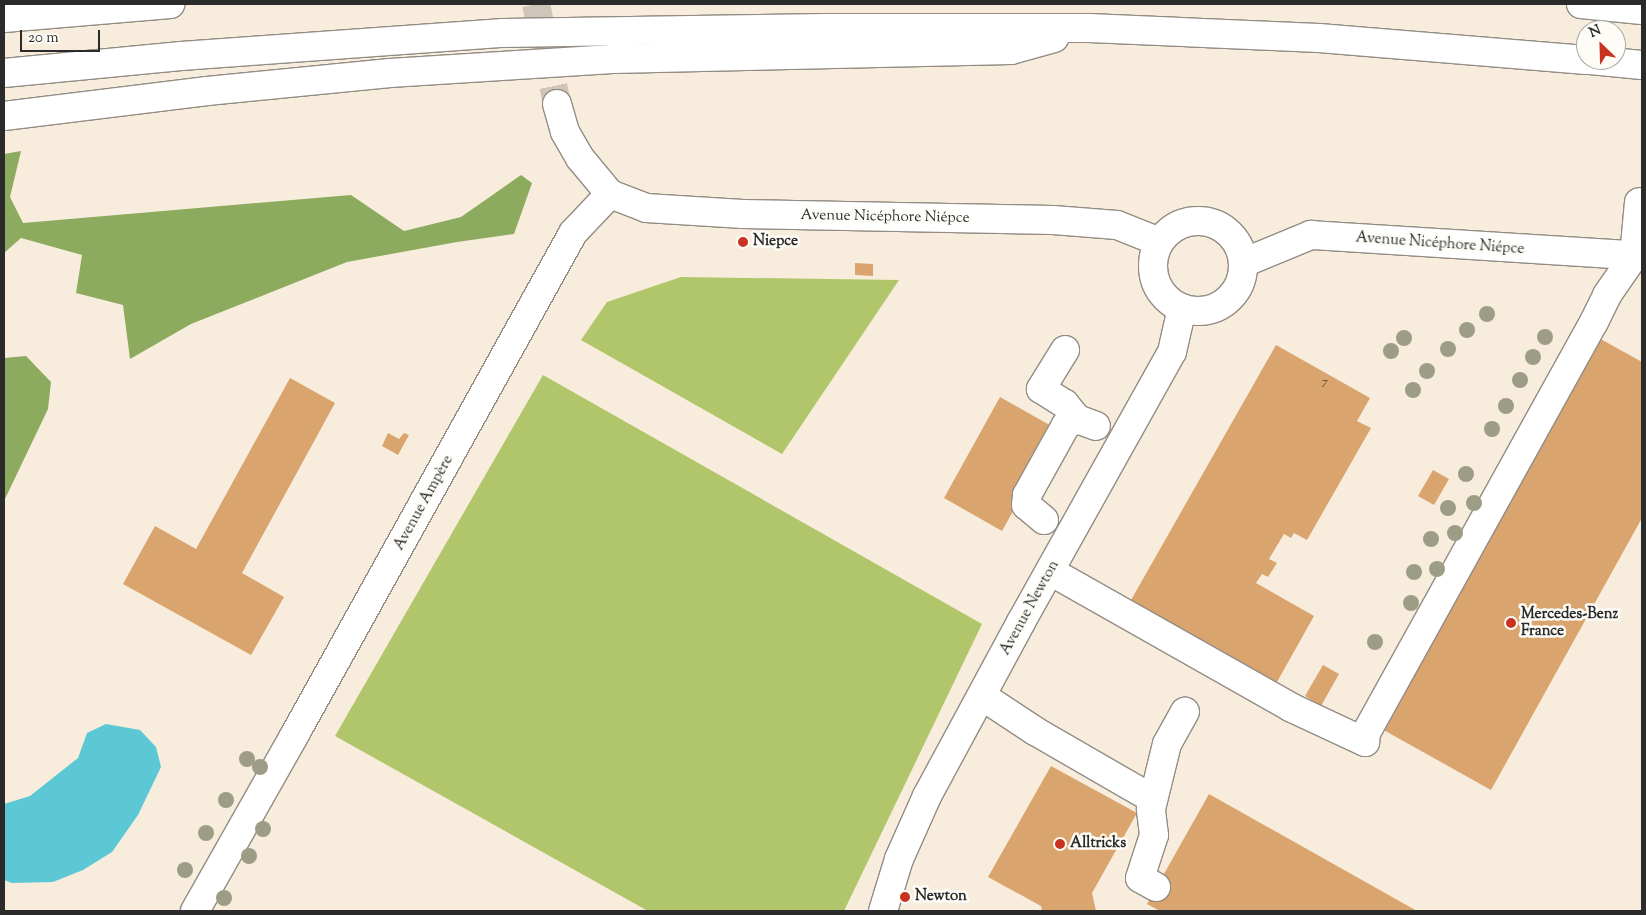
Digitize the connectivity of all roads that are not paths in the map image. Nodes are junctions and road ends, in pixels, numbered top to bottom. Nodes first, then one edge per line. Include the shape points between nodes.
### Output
1 (170, 4) edge
2 (1581, 4) edge
3 (1642, 10) edge
4 (4, 18) edge
5 (1089, 28) junction
6 (1576, 59) edge
7 (1626, 63) edge
8 (1642, 65) edge
9 (4, 73) edge
10 (557, 104) tunnel mouth
11 (11, 117) edge
12 (610, 194) junction
13 (1639, 202) dead end
14 (1160, 242) junction
15 (1638, 256) edge
16 (1243, 263) junction
17 (1182, 308) junction
18 (1065, 350) dead end
19 (1044, 520) dead end
20 (1050, 570) junction
21 (982, 696) junction
22 (1185, 712) dead end
23 (1153, 799) junction
24 (1156, 887) dead end
25 (195, 911) edge
26 (883, 911) edge

1 - 4 main road
2 - 3 main road
5 - 6 main road via 1319,38
5 - 9 main road via 503,33 181,56
5 - 11 main road via 1010,50 613,59 390,73 207,91
7 - 8 main road
10 - 12 main road via 565,132 580,158
12 - 14 main road, Avenue Nicéphore Niépce via 646,208 743,214 1053,220 1117,225
12 - 25 main road, Avenue Ampère via 572,233
13 - 15 main road
14 - 16 main road via 1169,231 1182,224 1209,222 1233,237
14 - 17 main road via 1154,254 1155,280 1161,292
15 - 16 main road, Avenue Nicéphore Niépce via 1311,235
15 - 20 main road via 1607,295 1366,733 1365,742 1290,707
16 - 17 main road via 1235,291 1224,302 1197,310
17 - 20 main road, Avenue Newton via 1172,352
18 - 19 main road via 1041,389 1086,422 1066,425 1027,495 1026,505
20 - 21 main road, Avenue Newton
21 - 23 main road via 1035,731
21 - 26 main road, Avenue Newton via 927,796 899,859
22 - 23 main road via 1167,744
23 - 24 main road via 1154,835 1140,878

